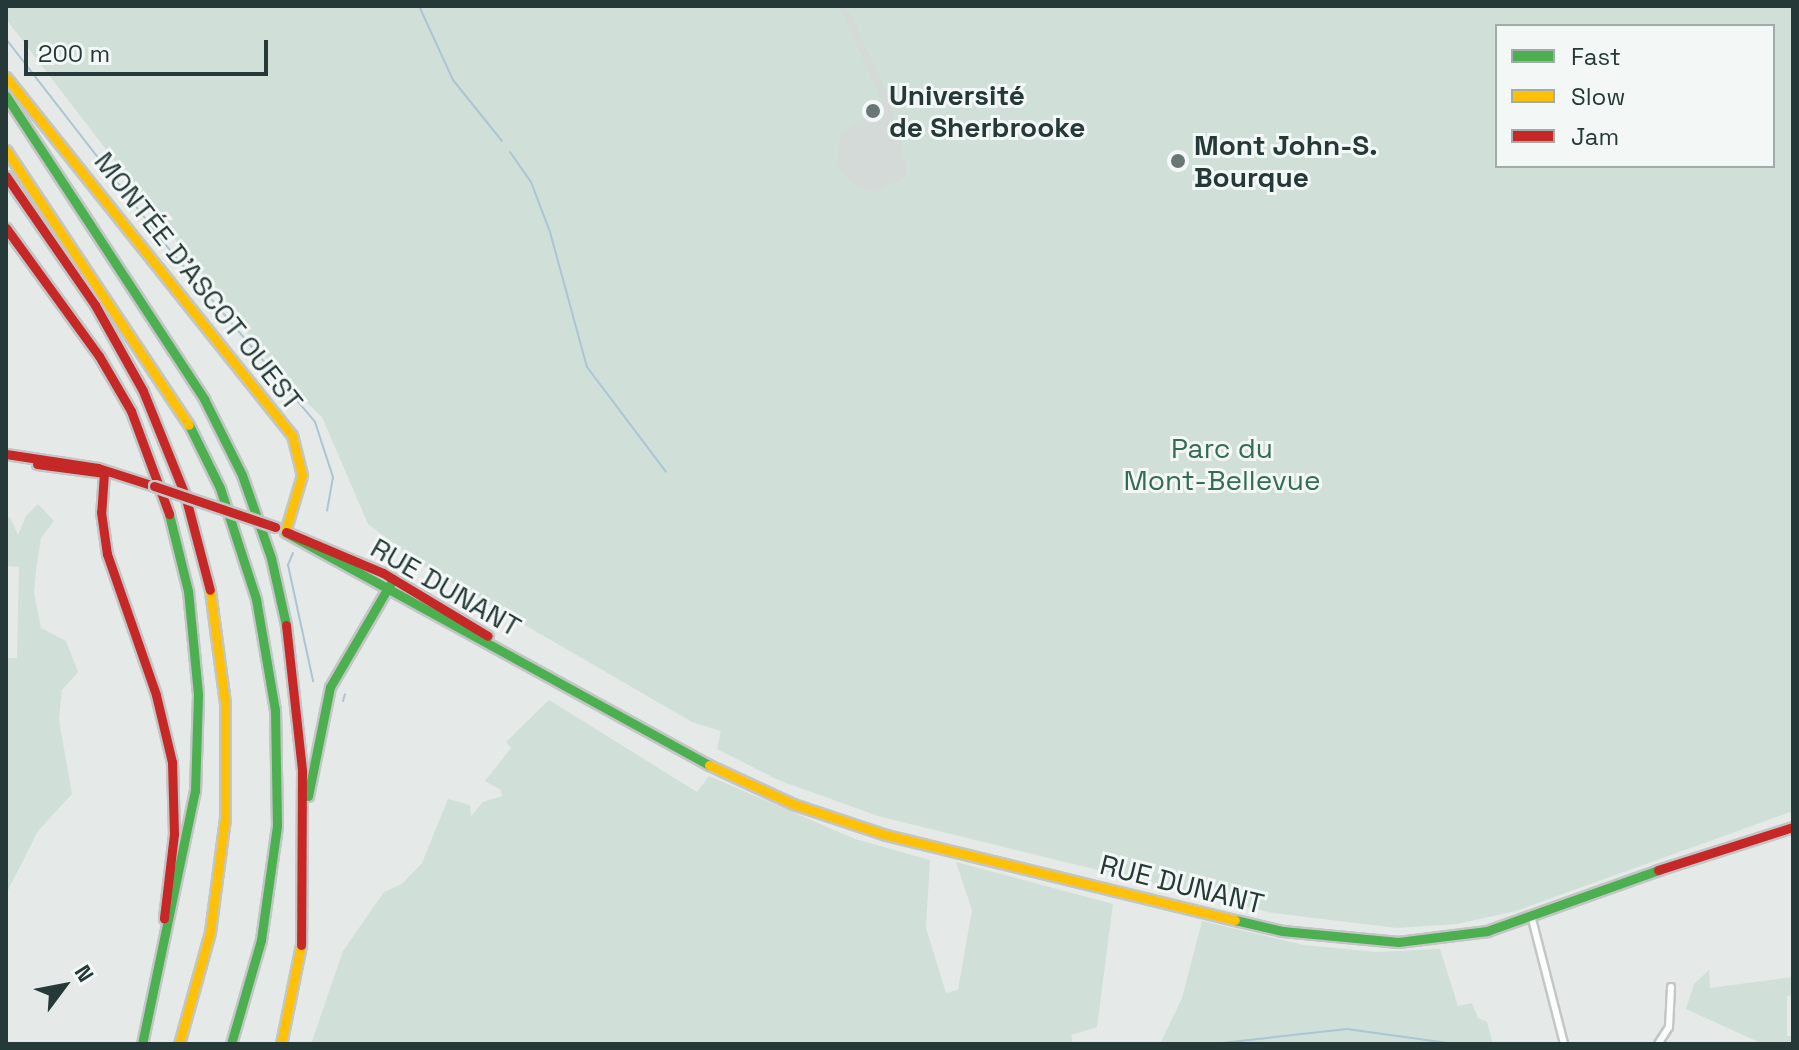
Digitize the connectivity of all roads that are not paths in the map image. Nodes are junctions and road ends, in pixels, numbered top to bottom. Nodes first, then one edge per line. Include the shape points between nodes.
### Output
1 (6, 77) edge
2 (6, 96) edge
3 (6, 150) edge
4 (6, 176) edge
5 (6, 228) edge
6 (6, 456) edge
7 (104, 473) junction
8 (280, 530) junction
9 (390, 582) junction
10 (1793, 827) edge
11 (303, 831) junction
12 (1532, 919) junction
13 (1671, 987) dead end
14 (152, 1001) junction
15 (142, 1044) edge
16 (179, 1044) edge
17 (231, 1044) edge
18 (281, 1044) edge
19 (1564, 1044) edge
20 (1658, 1044) edge

1 - 8 main road, MONTÉE D'ASCOT OUEST via 292,435 302,480
2 - 11 main road via 189,373 247,489 275,572 291,647 301,735
3 - 17 main road via 184,413 223,497 256,599 276,719 277,826 263,932
4 - 16 main road via 95,305 143,391 185,495 213,606 227,728 224,835 212,923
5 - 14 main road via 99,356 131,411 160,480 186,579 198,680 197,768 185,856
6 - 7 main road, RUE DUNANT via 67,462
7 - 8 main road, RUE DUNANT, bridge
7 - 14 main road via 100,507 107,554 156,695 173,773 173,847
8 - 9 main road, RUE DUNANT
9 - 11 main road via 328,693
9 - 12 main road, RUE DUNANT via 739,780 829,818 1327,939 1398,942 1487,931
10 - 12 main road, RUE DUNANT via 1713,849
11 - 18 main road via 301,960
12 - 19 street
13 - 20 street via 1671,1020
14 - 15 main road

